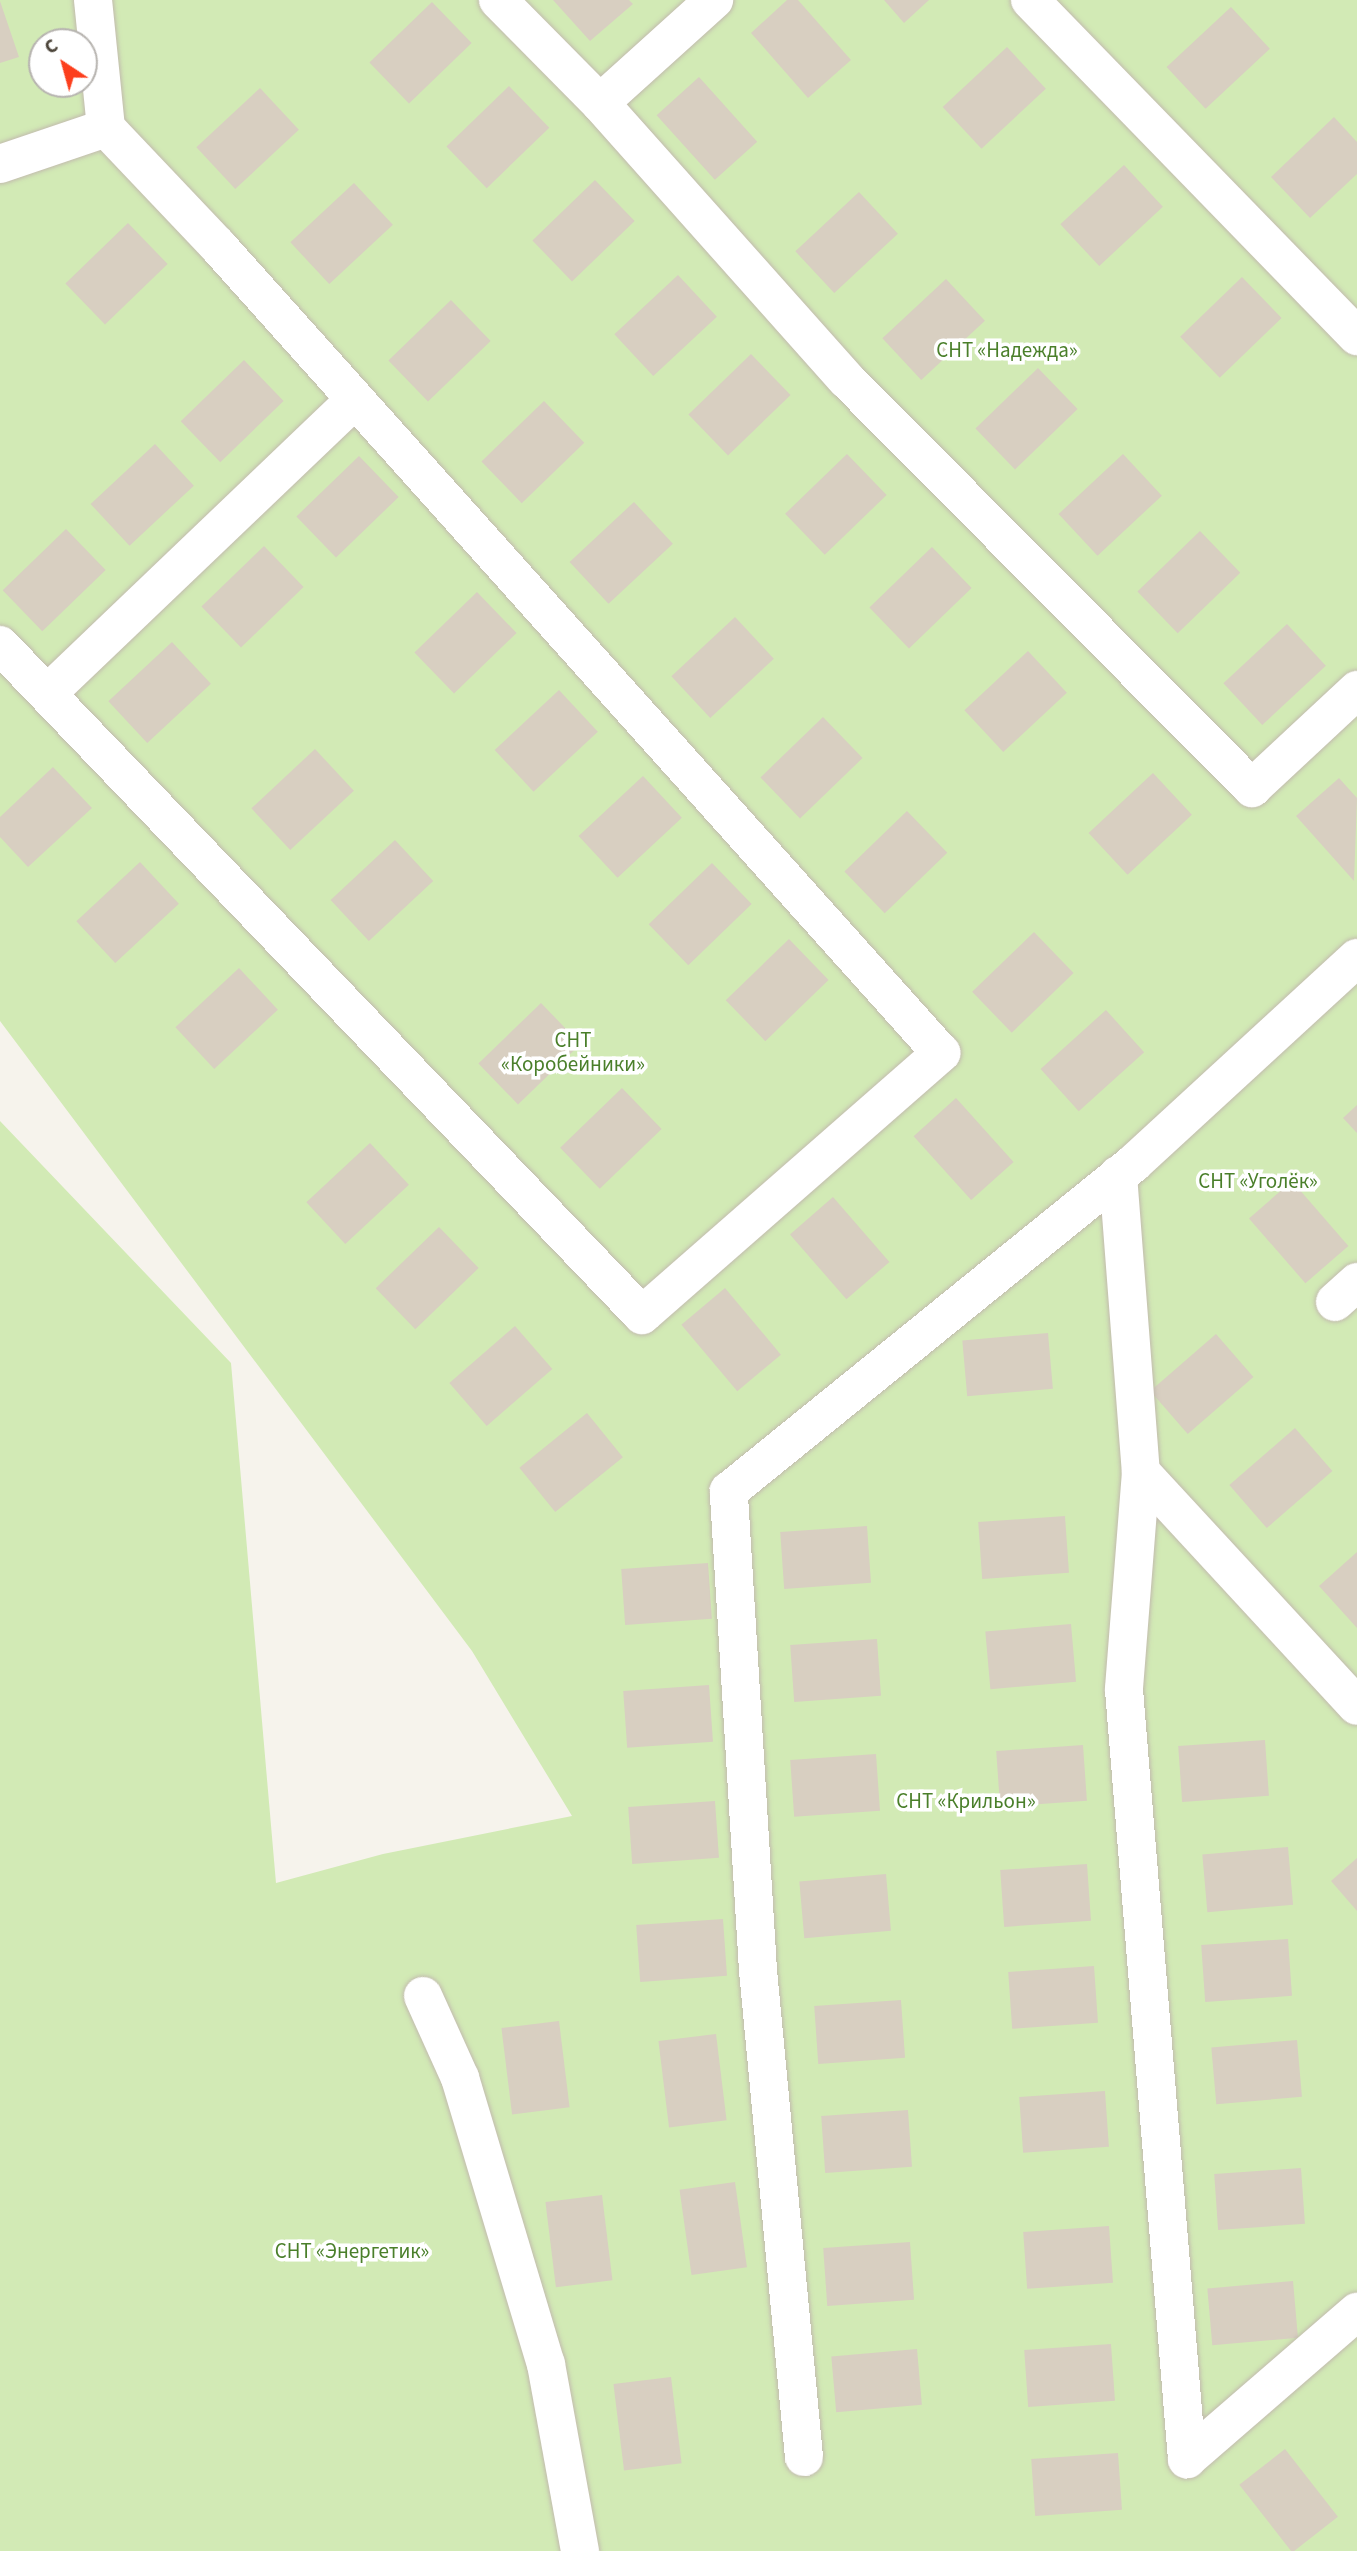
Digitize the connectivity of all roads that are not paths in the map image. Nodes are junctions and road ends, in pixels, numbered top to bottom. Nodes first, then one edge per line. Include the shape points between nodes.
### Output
1 (93, 0) edge
2 (498, 0) edge
3 (713, 0) edge
4 (1030, 0) edge
5 (600, 103) junction
6 (106, 128) junction
7 (0, 164) edge
8 (1357, 337) edge
9 (353, 402) junction
10 (0, 645) edge
11 (1357, 690) edge
12 (48, 693) junction
13 (1357, 958) edge
14 (1118, 1175) junction
15 (1141, 1472) junction
16 (1357, 1706) edge
17 (423, 1996) dead end
18 (1357, 2312) edge
19 (804, 2457) dead end
20 (580, 2551) edge

1 - 6 street
2 - 5 street
3 - 5 street
4 - 8 street
5 - 11 street via 847,380 1252,788
6 - 7 street
6 - 9 street via 217,245
9 - 12 street
9 - 12 street via 941,1053 642,1315
10 - 12 street
13 - 14 street
14 - 15 street
14 - 19 street via 729,1491 758,1970
15 - 16 street
15 - 18 street via 1124,1690 1187,2459
17 - 20 street via 460,2078 546,2364

